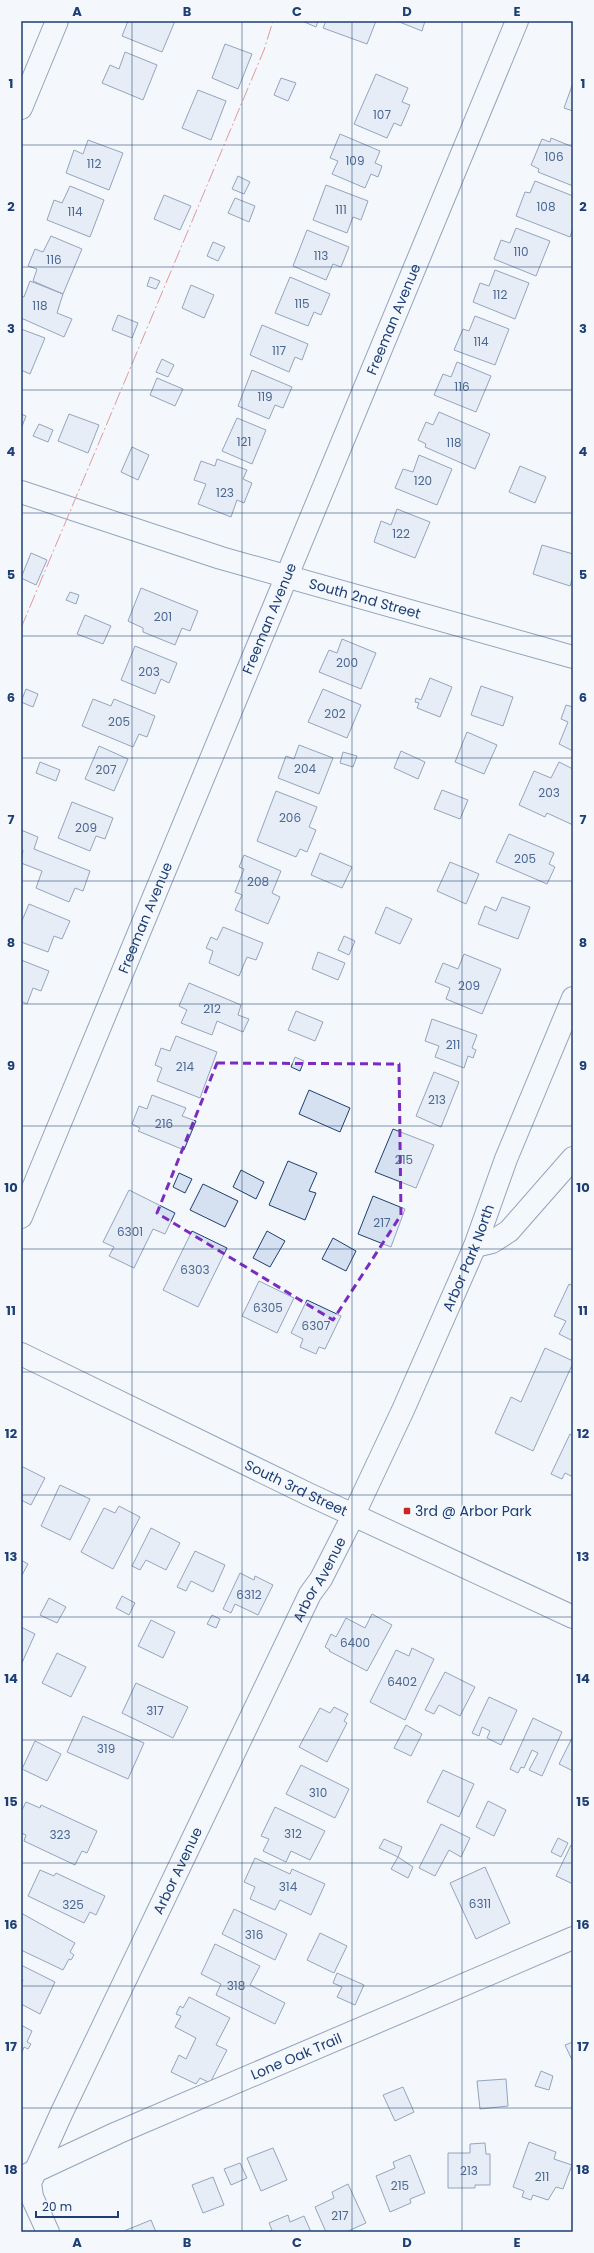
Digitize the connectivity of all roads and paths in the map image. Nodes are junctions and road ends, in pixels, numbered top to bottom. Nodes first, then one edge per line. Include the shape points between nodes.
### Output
1 (57, 21) edge
2 (517, 21) edge
3 (21, 108) edge
4 (21, 492) edge
5 (286, 577) junction
6 (573, 657) edge
7 (573, 998) edge
8 (573, 1158) edge
9 (21, 1216) edge
10 (475, 1246) junction
11 (21, 1354) edge
12 (354, 1514) junction
13 (573, 1617) edge
14 (573, 1938) edge
15 (28, 2174) edge
16 (48, 2232) edge

1 - 3 street
2 - 5 street, Freeman Avenue
4 - 5 street, South 2nd Street
5 - 6 street, South 2nd Street
5 - 9 street, Freeman Avenue
7 - 10 street, Arbor Park North via 506,1159
8 - 10 street via 509,1230 492,1242
10 - 12 street, Arbor Park North
11 - 12 street, South 3rd Street
12 - 13 street, South 3rd Street
12 - 15 street, Arbor Avenue via 307,1601 65,2105
14 - 15 street, Lone Oak Trail
15 - 16 street, Arbor Avenue via 32,2198

